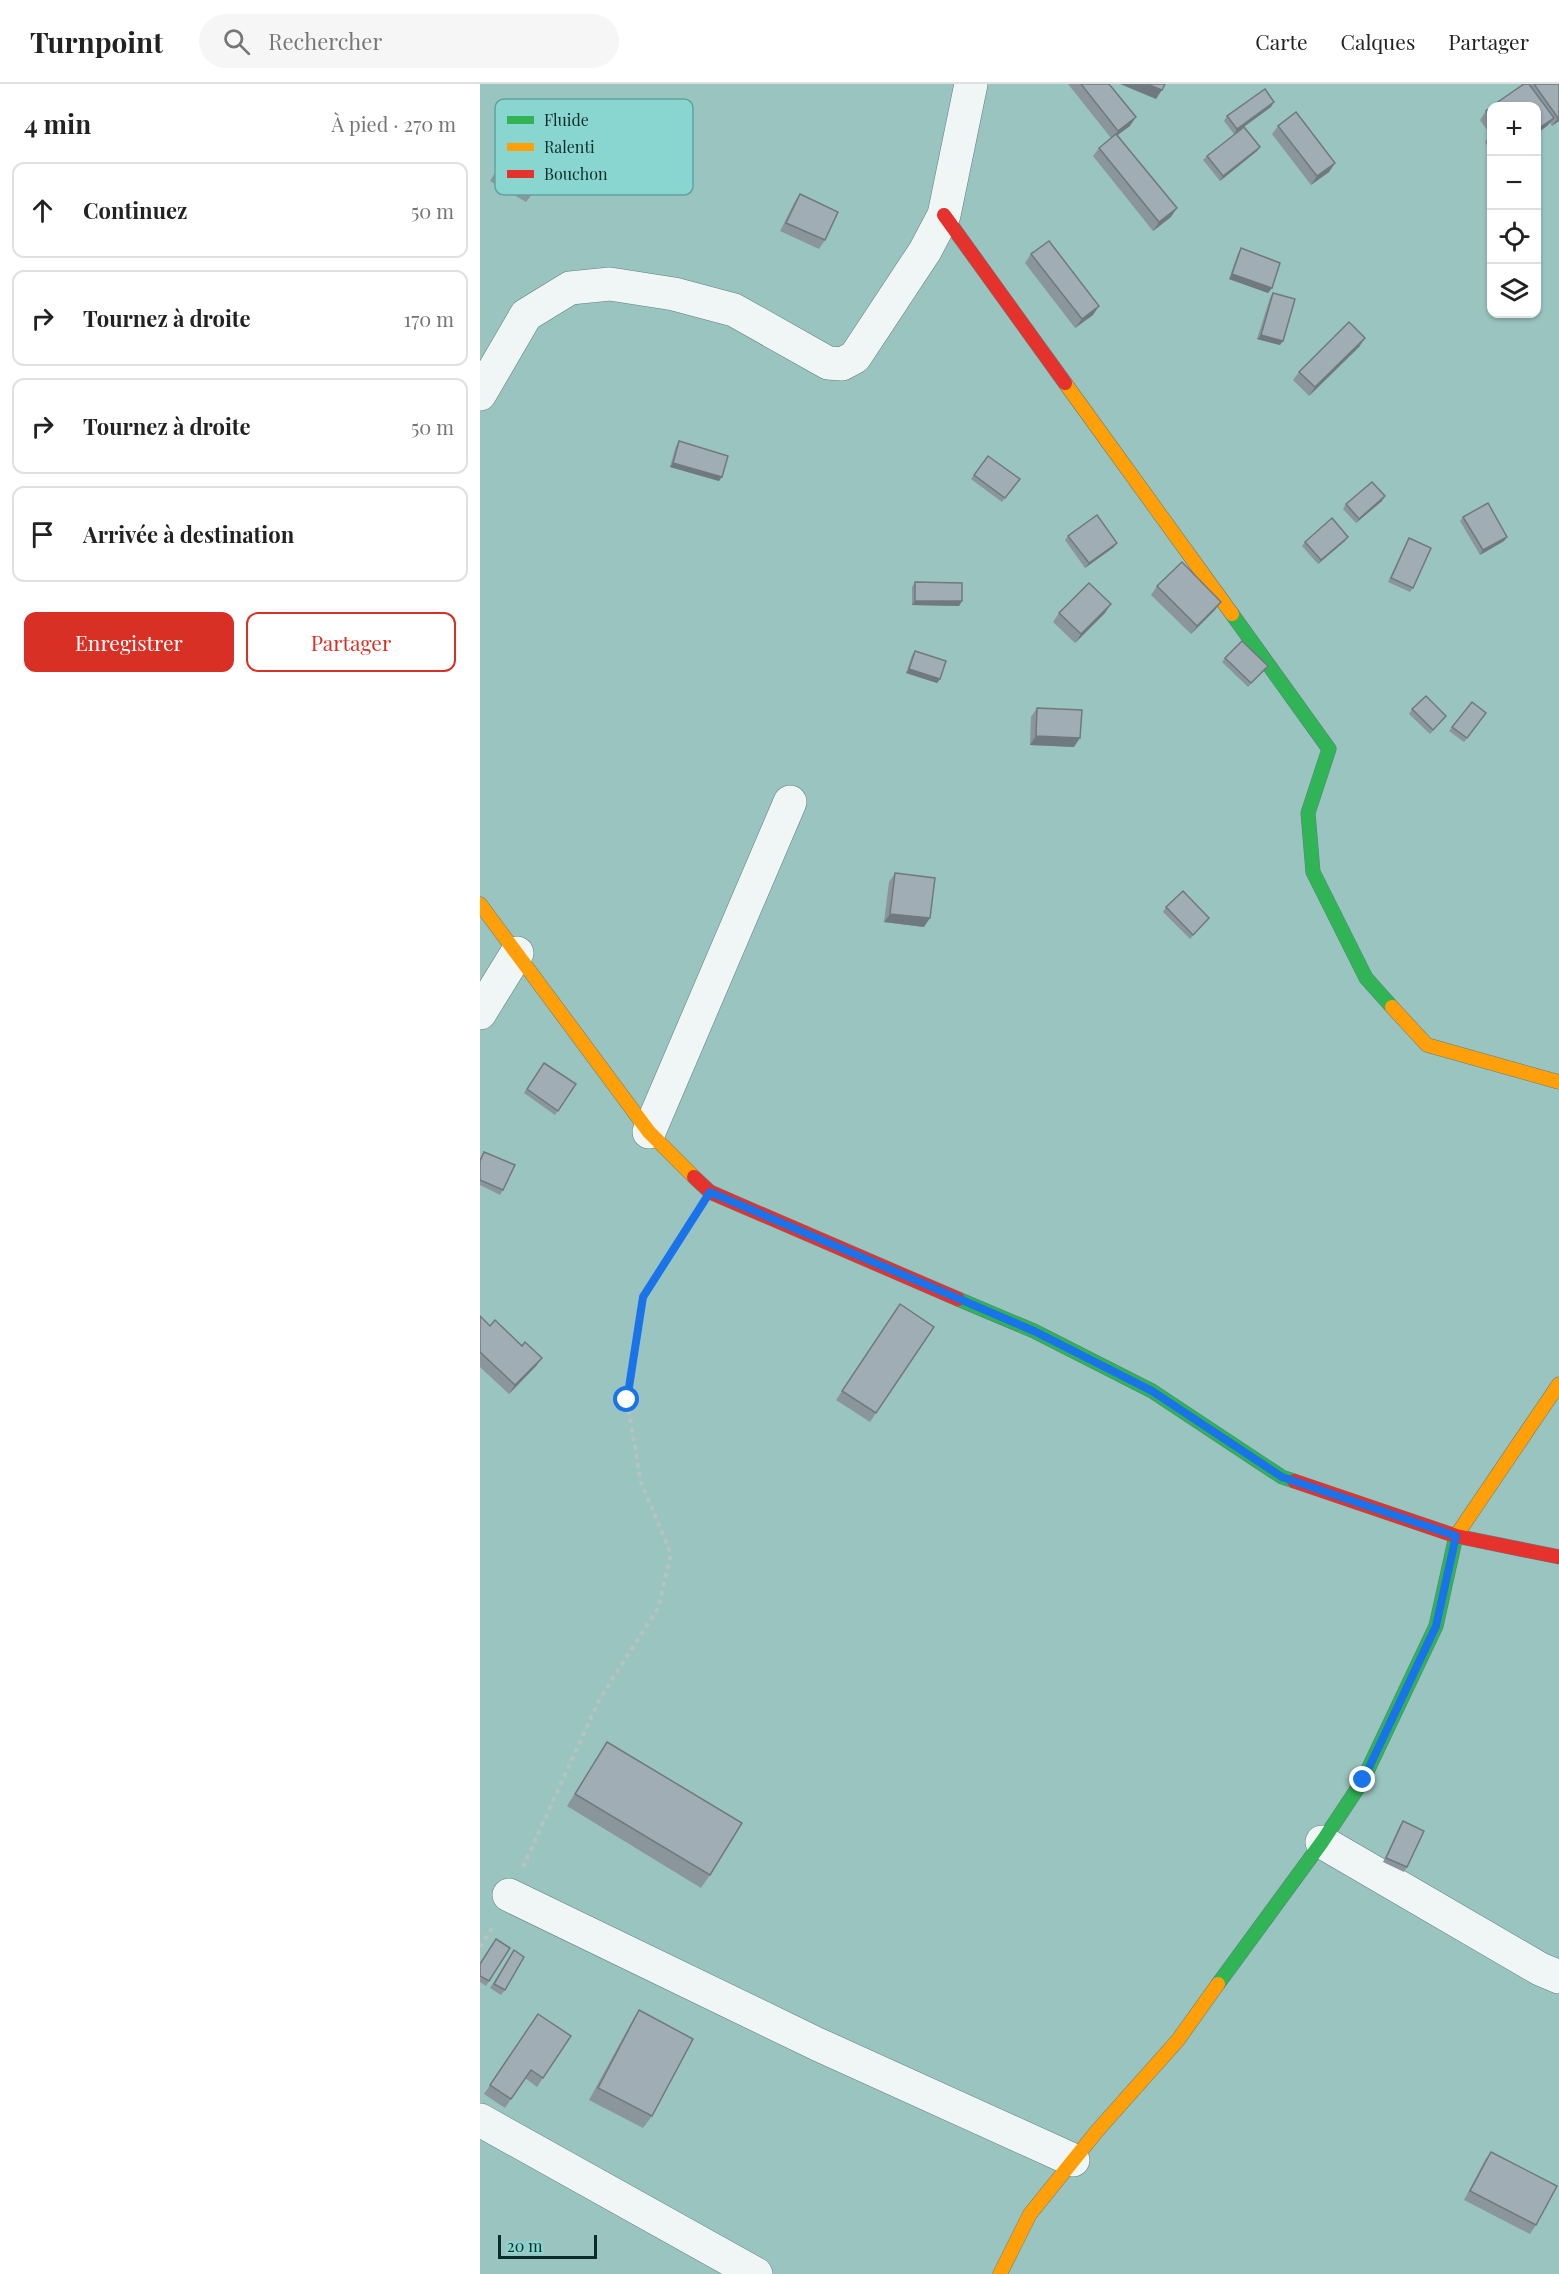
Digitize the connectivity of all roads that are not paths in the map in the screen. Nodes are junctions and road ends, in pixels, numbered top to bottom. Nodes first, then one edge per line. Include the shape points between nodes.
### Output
1 (971, 84) edge
2 (944, 215) junction
3 (480, 394) edge
4 (790, 802) dead end
5 (480, 904) edge
6 (518, 953) junction
7 (480, 1013) edge
8 (1559, 1082) edge
9 (649, 1132) junction
10 (1559, 1384) edge
11 (1456, 1536) junction
12 (1559, 1557) edge
13 (1322, 1842) junction
14 (509, 1895) road end
15 (1559, 1977) edge
16 (480, 2120) edge
17 (1073, 2160) junction
18 (756, 2274) edge
19 (1000, 2274) edge

1 - 2 street
2 - 3 street via 925,251 855,357 842,364 828,363 734,310 674,294 610,284 570,288 526,315
2 - 8 street via 1329,749 1308,813 1313,872 1366,978 1427,1045
4 - 9 street
5 - 6 street
6 - 7 street
6 - 9 street
9 - 11 street via 710,1192 1034,1331 1152,1391 1282,1477
10 - 11 street
11 - 12 street
11 - 13 street via 1436,1626 1363,1780
13 - 15 street
13 - 17 street via 1178,2040
14 - 17 street via 818,2044
16 - 18 street
17 - 19 street via 1030,2214

